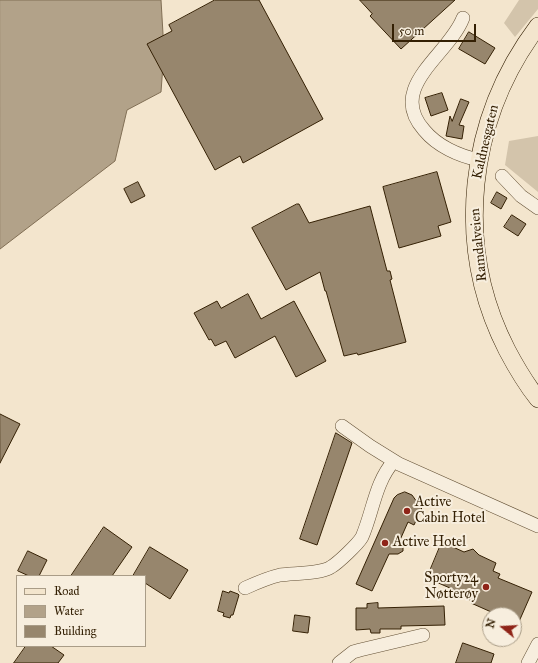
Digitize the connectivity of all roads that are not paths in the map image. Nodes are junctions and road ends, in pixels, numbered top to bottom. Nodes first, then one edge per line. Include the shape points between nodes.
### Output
1 (462, 18) dead end
2 (538, 26) edge
3 (479, 160) junction
4 (502, 176) dead end
5 (475, 197) joint
6 (538, 208) edge
7 (538, 399) edge
8 (342, 426) dead end
9 (394, 461) junction
10 (538, 526) edge
11 (245, 588) dead end
12 (423, 635) dead end
13 (538, 644) edge
14 (340, 663) edge
15 (528, 663) edge

1 - 3 street via 416,84 413,114 429,136 460,155
2 - 3 main road, Kaldnesgaten via 506,75 486,128
3 - 5 main road, Kaldnesgaten
4 - 6 street via 521,196
5 - 7 main road, Ramdalveien via 478,264 489,306 516,368
8 - 9 street
9 - 10 street
9 - 11 street via 380,484 361,538 338,562 326,570 270,577
12 - 14 street via 360,650 347,656
13 - 15 street

